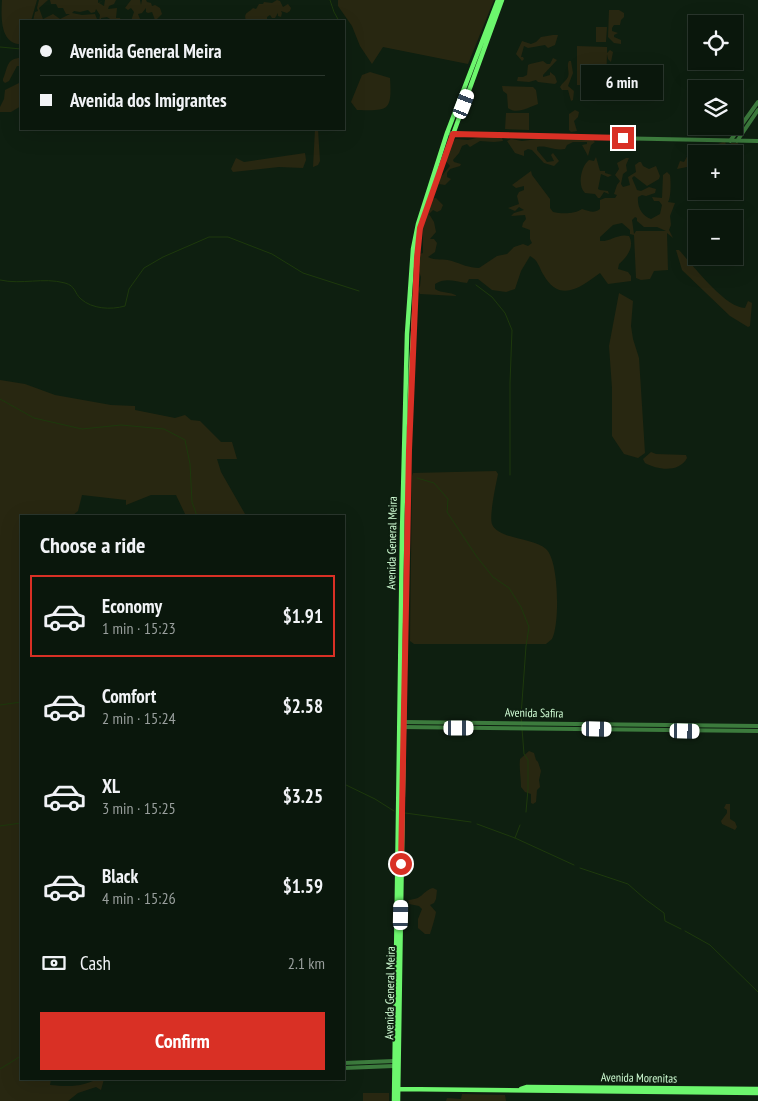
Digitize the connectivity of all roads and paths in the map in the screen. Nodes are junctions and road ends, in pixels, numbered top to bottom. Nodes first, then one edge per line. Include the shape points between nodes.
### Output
1 (498, 0) edge
2 (502, 0) edge
3 (468, 77) junction
4 (474, 78) junction
5 (758, 102) edge
6 (758, 110) edge
7 (450, 134) junction
8 (730, 141) junction
9 (737, 141) junction
10 (758, 141) edge
11 (401, 725) junction
12 (525, 726) junction
13 (756, 726) edge
14 (756, 731) edge
15 (396, 1063) junction
16 (345, 1064) edge
17 (345, 1068) edge
18 (396, 1089) junction
19 (520, 1089) junction
20 (758, 1089) edge
21 (758, 1094) edge
22 (394, 1101) edge
23 (398, 1101) edge

1 - 3 main road, Avenida General Meira
2 - 4 main road, Avenida General Meira
3 - 4 main road
3 - 7 main road, Avenida General Meira
4 - 7 main road, Avenida General Meira
5 - 8 street
6 - 9 street
7 - 8 street
7 - 11 main road, Avenida General Meira via 418,224 413,249
8 - 9 street
9 - 10 street
11 - 12 street, Avenida Safira
11 - 15 main road, Avenida General Meira
12 - 13 street, Avenida Safira
12 - 14 street, Avenida Safira
13 - 14 street
15 - 16 street
15 - 17 street
15 - 18 main road, Avenida General Meira
18 - 19 main road, Avenida Morenitas
18 - 22 main road, Avenida General Meira
18 - 23 main road, Avenida General Meira
19 - 20 main road, Avenida Morenitas
19 - 21 main road, Avenida Morenitas

